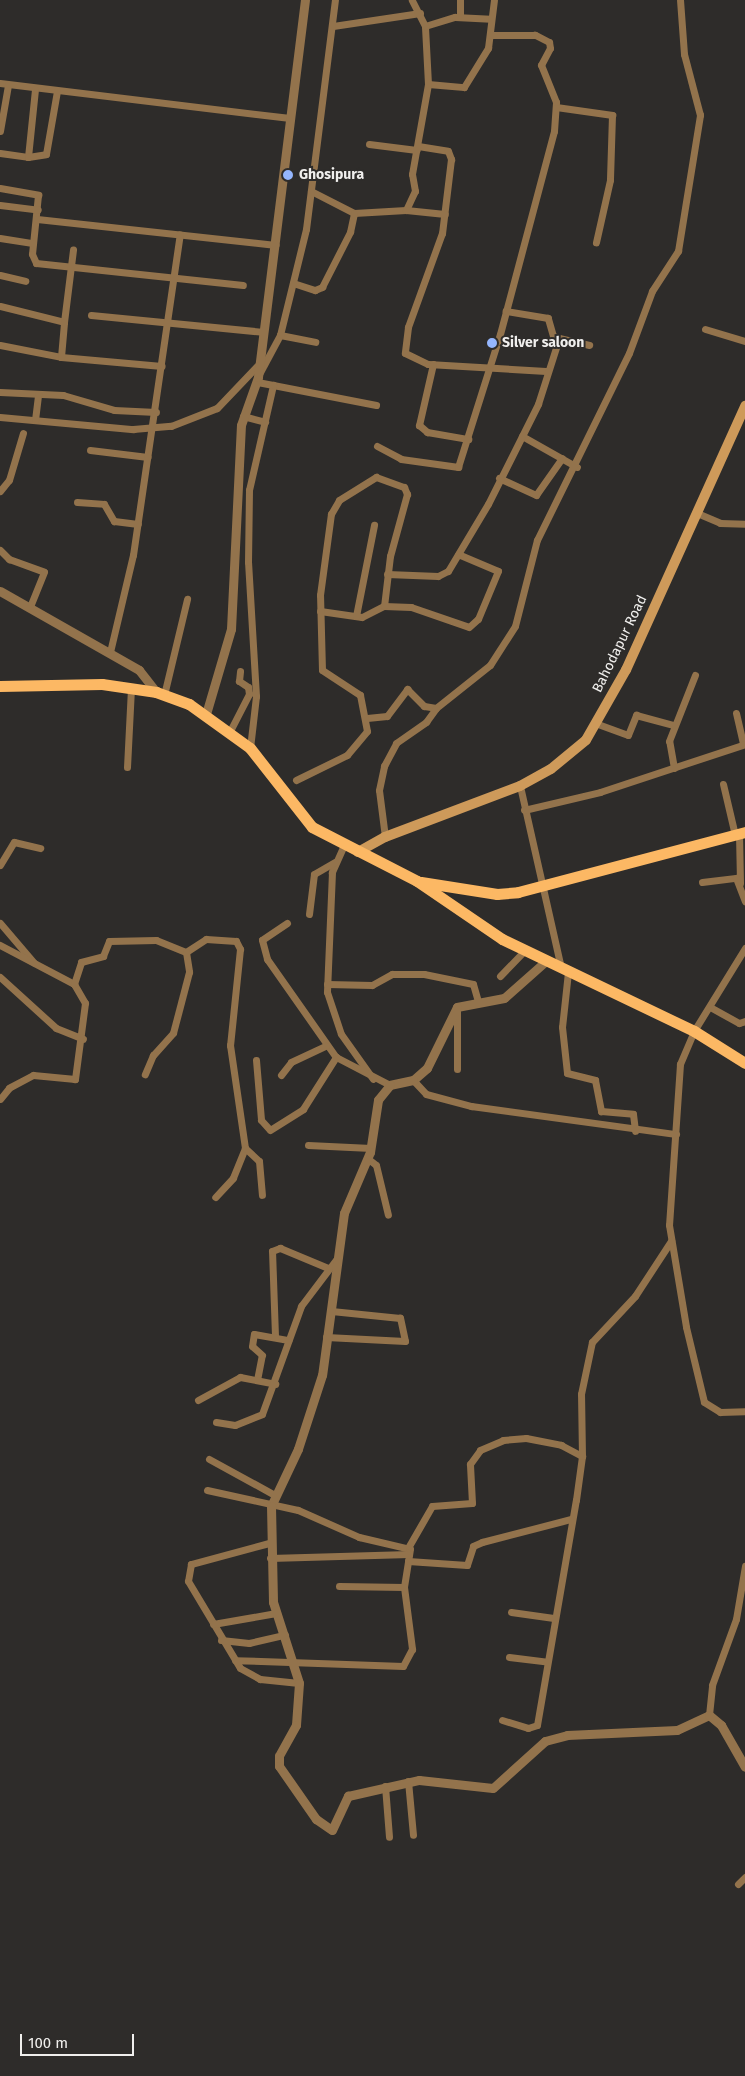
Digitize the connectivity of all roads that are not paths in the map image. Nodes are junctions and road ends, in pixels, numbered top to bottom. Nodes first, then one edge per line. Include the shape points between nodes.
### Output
1 (305, 0) edge
2 (335, 0) edge
3 (412, 0) edge
4 (460, 0) edge
5 (494, 0) edge
6 (680, 0) edge
7 (420, 14) junction
8 (460, 17) junction
9 (490, 19) junction
10 (333, 26) junction
11 (425, 26) junction
12 (491, 35) junction
13 (0, 83) edge
14 (8, 84) junction
15 (428, 84) junction
16 (35, 88) junction
17 (57, 91) junction
18 (556, 107) junction
19 (290, 118) junction
20 (0, 131) edge
21 (369, 144) dead end
22 (417, 148) junction
23 (0, 153) edge
24 (28, 157) junction
25 (0, 188) edge
26 (311, 191) junction
27 (0, 205) edge
28 (38, 210) junction
29 (406, 210) junction
30 (354, 213) junction
31 (445, 214) junction
32 (36, 218) junction
33 (180, 234) junction
34 (0, 238) edge
35 (596, 242) dead end
36 (33, 243) junction
37 (276, 245) junction
38 (74, 250) dead end
39 (71, 268) junction
40 (0, 275) edge
41 (173, 276) junction
42 (25, 281) dead end
43 (293, 283) junction
44 (243, 285) dead end
45 (0, 306) edge
46 (506, 311) junction
47 (91, 315) dead end
48 (64, 322) junction
49 (167, 323) junction
50 (704, 329) dead end
51 (263, 332) junction
52 (280, 335) junction
53 (559, 338) junction
54 (745, 341) edge
55 (315, 342) dead end
56 (0, 345) edge
57 (589, 345) dead end
58 (61, 356) junction
59 (433, 364) junction
60 (490, 365) junction
61 (162, 366) junction
62 (257, 366) junction
63 (546, 371) junction
64 (257, 380) junction
65 (273, 385) junction
66 (0, 392) edge
67 (38, 394) junction
68 (376, 405) dead end
69 (745, 406) edge
70 (156, 412) junction
71 (243, 416) junction
72 (0, 417) edge
73 (35, 420) junction
74 (265, 422) junction
75 (153, 429) junction
76 (23, 432) dead end
77 (522, 436) junction
78 (468, 439) junction
79 (378, 446) dead end
80 (90, 450) dead end
81 (148, 457) junction
82 (562, 458) junction
83 (577, 467) junction
84 (499, 478) junction
85 (0, 491) edge
86 (76, 502) dead end
87 (697, 513) junction
88 (138, 524) junction
89 (745, 524) edge
90 (374, 525) dead end
91 (0, 550) edge
92 (458, 554) junction
93 (387, 574) junction
94 (0, 591) edge
95 (187, 600) dead end
96 (384, 606) junction
97 (30, 608) junction
98 (320, 611) junction
99 (356, 616) junction
100 (110, 652) junction
101 (240, 672) dead end
102 (695, 675) dead end
103 (0, 686) edge
104 (131, 688) junction
105 (160, 693) junction
106 (436, 708) junction
107 (206, 714) junction
108 (736, 714) dead end
109 (367, 718) junction
110 (595, 723) junction
111 (673, 725) junction
112 (230, 731) junction
113 (744, 744) edge
114 (250, 748) junction
115 (127, 767) dead end
116 (674, 768) junction
117 (296, 780) dead end
118 (723, 784) dead end
119 (520, 786) junction
120 (524, 810) junction
121 (739, 833) edge
122 (385, 837) junction
123 (344, 845) junction
124 (40, 848) dead end
125 (358, 852) junction
126 (335, 862) junction
127 (0, 865) edge
128 (417, 881) junction
129 (702, 882) dead end
130 (740, 884) junction
131 (542, 886) junction
132 (745, 901) edge
133 (309, 914) dead end
134 (0, 923) edge
135 (287, 923) dead end
136 (0, 945) edge
137 (745, 948) edge
138 (525, 950) junction
139 (186, 952) junction
140 (547, 960) junction
141 (35, 964) junction
142 (565, 970) junction
143 (500, 976) dead end
144 (0, 977) edge
145 (74, 984) junction
146 (327, 984) junction
147 (478, 1001) junction
148 (457, 1007) junction
149 (710, 1007) junction
150 (745, 1021) edge
151 (694, 1031) junction
152 (82, 1039) junction
153 (326, 1046) junction
154 (336, 1057) junction
155 (256, 1060) dead end
156 (745, 1063) edge
157 (457, 1069) dead end
158 (145, 1074) dead end
159 (281, 1075) dead end
160 (373, 1079) junction
161 (414, 1080) junction
162 (390, 1085) junction
163 (0, 1099) edge
164 (635, 1131) junction
165 (676, 1134) junction
166 (308, 1145) dead end
167 (245, 1148) junction
168 (372, 1148) junction
169 (367, 1158) junction
170 (262, 1195) dead end
171 (215, 1197) dead end
172 (388, 1215) dead end
173 (671, 1241) junction
174 (338, 1257) junction
175 (328, 1268) junction
176 (332, 1311) junction
177 (275, 1336) junction
178 (326, 1337) junction
179 (288, 1340) junction
180 (257, 1380) junction
181 (275, 1384) junction
182 (198, 1400) dead end
183 (745, 1411) edge
184 (216, 1422) dead end
185 (582, 1456) junction
186 (209, 1459) dead end
187 (207, 1490) dead end
188 (273, 1494) junction
189 (271, 1506) junction
190 (571, 1519) junction
191 (269, 1543) junction
192 (409, 1554) junction
193 (270, 1558) junction
194 (745, 1566) edge
195 (339, 1586) dead end
196 (404, 1587) junction
197 (511, 1612) dead end
198 (276, 1613) junction
199 (554, 1618) junction
200 (213, 1624) junction
201 (285, 1636) junction
202 (221, 1640) junction
203 (509, 1657) dead end
204 (235, 1660) junction
205 (295, 1661) junction
206 (547, 1662) junction
207 (299, 1683) junction
208 (710, 1715) junction
209 (502, 1720) dead end
210 (745, 1767) edge
211 (408, 1781) junction
212 (384, 1786) junction
213 (413, 1835) dead end
214 (389, 1836) dead end
215 (745, 1877) edge
216 (738, 1884) dead end

1 - 19 street
2 - 10 street
3 - 7 street
4 - 8 street
5 - 9 street
6 - 83 street via 684,54 700,115 681,239 673,261 652,290
7 - 10 street
7 - 11 street
8 - 9 street
8 - 11 street
9 - 12 street
10 - 26 street
11 - 15 street
12 - 15 street via 464,87
12 - 18 street via 535,35 549,42 550,48 541,65
13 - 14 street
14 - 16 street
14 - 20 street
15 - 22 street
16 - 17 street
16 - 24 street
17 - 19 street
17 - 24 street via 46,154
18 - 35 street via 612,115 610,180
18 - 46 street
19 - 37 street
21 - 22 street
22 - 29 street via 412,174 414,194
22 - 31 street via 450,154
23 - 24 street
25 - 28 street via 35,194
26 - 30 street
26 - 43 street
27 - 28 street
28 - 32 street
29 - 30 street
29 - 31 street
30 - 43 street via 350,232 319,289
31 - 59 street via 404,343 408,357
32 - 33 street
32 - 36 street
33 - 37 street
33 - 41 street
34 - 36 street
36 - 39 street via 36,263
37 - 51 street
38 - 39 street
39 - 41 street
39 - 48 street
40 - 42 street
41 - 44 street
41 - 49 street
43 - 52 street
45 - 48 street
46 - 53 street via 548,318 553,336
46 - 60 street
47 - 49 street
48 - 58 street
49 - 51 street
49 - 61 street
50 - 54 street
51 - 62 street
52 - 55 street
52 - 64 street
53 - 57 street
53 - 63 street
56 - 58 street
58 - 61 street
59 - 60 street
59 - 78 street via 420,425 427,432
60 - 63 street
60 - 78 street
61 - 70 street
62 - 64 street
62 - 75 street via 209,413
63 - 77 street via 538,404
64 - 65 street
64 - 71 street
65 - 68 street
65 - 74 street
66 - 67 street
67 - 70 street via 63,395 114,410
67 - 73 street
69 - 87 main road, Bahodapur Road
70 - 75 street
71 - 74 street
71 - 107 street via 237,460 232,621
72 - 73 street
73 - 75 street
74 - 114 street via 250,490 248,562 256,696
75 - 81 street
76 - 85 street via 8,480
77 - 82 street
77 - 84 street
78 - 79 street via 461,464 455,468 401,459
80 - 81 street
81 - 88 street
82 - 83 street
82 - 84 street via 536,495
83 - 106 street via 537,540 507,642 490,665
84 - 92 street
86 - 88 street via 104,504 114,520
87 - 89 street via 720,523
87 - 110 main road, Bahodapur Road via 626,670
88 - 100 street via 128,585
90 - 99 street
91 - 97 street via 9,559 44,572
92 - 93 street via 448,571 438,576
92 - 96 street via 498,571 474,624 459,626 411,607
93 - 96 street
93 - 98 street via 406,490 376,477 339,500 331,514 323,546
94 - 97 street
95 - 105 street
96 - 99 street via 372,615
97 - 100 street
98 - 99 street
98 - 109 street via 322,670 357,692
100 - 105 street via 148,677
101 - 112 street via 239,681 248,687 249,694
102 - 111 street
103 - 104 main road via 73,682
104 - 105 main road
104 - 115 street
105 - 107 main road
106 - 109 street via 424,706 407,689 387,716
106 - 122 street via 426,722 396,743 384,766 379,790
107 - 112 main road
108 - 113 street
109 - 117 street via 367,731 354,749
110 - 111 street via 628,735 636,716
110 - 119 main road, Bahodapur Road via 575,752
111 - 116 street via 669,741
112 - 114 main road
113 - 116 street
114 - 123 main road via 307,822
116 - 120 street
118 - 121 street
119 - 120 street
119 - 122 main road, Bahodapur Road
120 - 131 street
121 - 130 street
121 - 131 main road
122 - 125 main road, Bahodapur Road
123 - 125 main road
123 - 126 street
124 - 127 street via 14,842
125 - 128 main road
126 - 133 street via 314,874
126 - 146 street via 328,911
128 - 131 main road via 497,894
128 - 138 main road
129 - 130 street via 732,878
130 - 132 street
131 - 142 street
134 - 141 street
135 - 153 street via 265,936 262,948
136 - 141 street
137 - 149 street
138 - 140 main road
138 - 143 street
139 - 145 street via 156,940 109,941 103,956 82,962
139 - 158 street via 189,972 172,1033 153,1055
139 - 167 street via 206,939 224,938 239,944 230,1045
140 - 142 main road
140 - 147 street via 504,998
141 - 145 street
142 - 151 main road
142 - 164 street via 562,1027 567,1073 595,1080 602,1111 633,1114
144 - 152 street via 56,1028
145 - 152 street via 85,1003
146 - 147 street via 372,985 392,974 424,974 473,984
146 - 160 street via 341,1034
147 - 148 street
148 - 157 street
148 - 161 street via 431,1063
149 - 150 street via 740,1023
149 - 151 street
151 - 156 main road
151 - 165 street via 680,1064
152 - 163 street via 72,1081 33,1075 9,1088
153 - 154 street
153 - 159 street via 291,1062
154 - 155 street via 303,1109 270,1130 261,1120
154 - 160 street
160 - 162 street
161 - 162 street
161 - 164 street via 426,1094 471,1106
162 - 168 street via 378,1100
164 - 165 street
165 - 173 street
166 - 168 street
167 - 170 street via 259,1161
167 - 171 street via 232,1178
168 - 169 street
169 - 172 street via 376,1165
169 - 174 street via 344,1213
173 - 183 street via 704,1402 720,1412
173 - 185 street via 635,1296 592,1342 581,1394
174 - 175 street
174 - 176 street
175 - 177 street via 280,1248 272,1251
175 - 179 street via 301,1306
176 - 178 street
176 - 178 street via 400,1318 405,1341
177 - 179 street
177 - 180 street via 258,1332 252,1336 252,1346 262,1355
178 - 188 street via 314,1407 298,1449
179 - 181 street
180 - 181 street
180 - 182 street via 234,1379
181 - 184 street via 257,1418 235,1425
185 - 190 street
185 - 192 street via 561,1445 526,1438 503,1440 480,1450 470,1464 473,1498 469,1506 432,1506
186 - 188 street
187 - 189 street
188 - 189 street
189 - 191 street
189 - 192 street via 298,1510 359,1537
190 - 192 street via 482,1542 473,1546 467,1565
190 - 199 street
191 - 193 street
191 - 200 street via 191,1564 191,1591
192 - 193 street
192 - 196 street
193 - 198 street
194 - 208 street via 736,1619 712,1686
195 - 196 street
196 - 205 street via 412,1649 403,1666
197 - 199 street
198 - 200 street
198 - 201 street
199 - 206 street
200 - 202 street
201 - 202 street via 249,1643
201 - 205 street
202 - 204 street
203 - 206 street
204 - 205 street
204 - 207 street via 250,1675
205 - 207 street
206 - 209 street via 537,1725 528,1728
207 - 212 street via 296,1725 278,1760 316,1819 332,1830 348,1796
208 - 210 street via 721,1725
208 - 211 street via 677,1730 566,1735 545,1742 493,1788
211 - 212 street
211 - 213 street
212 - 214 street
215 - 216 street

